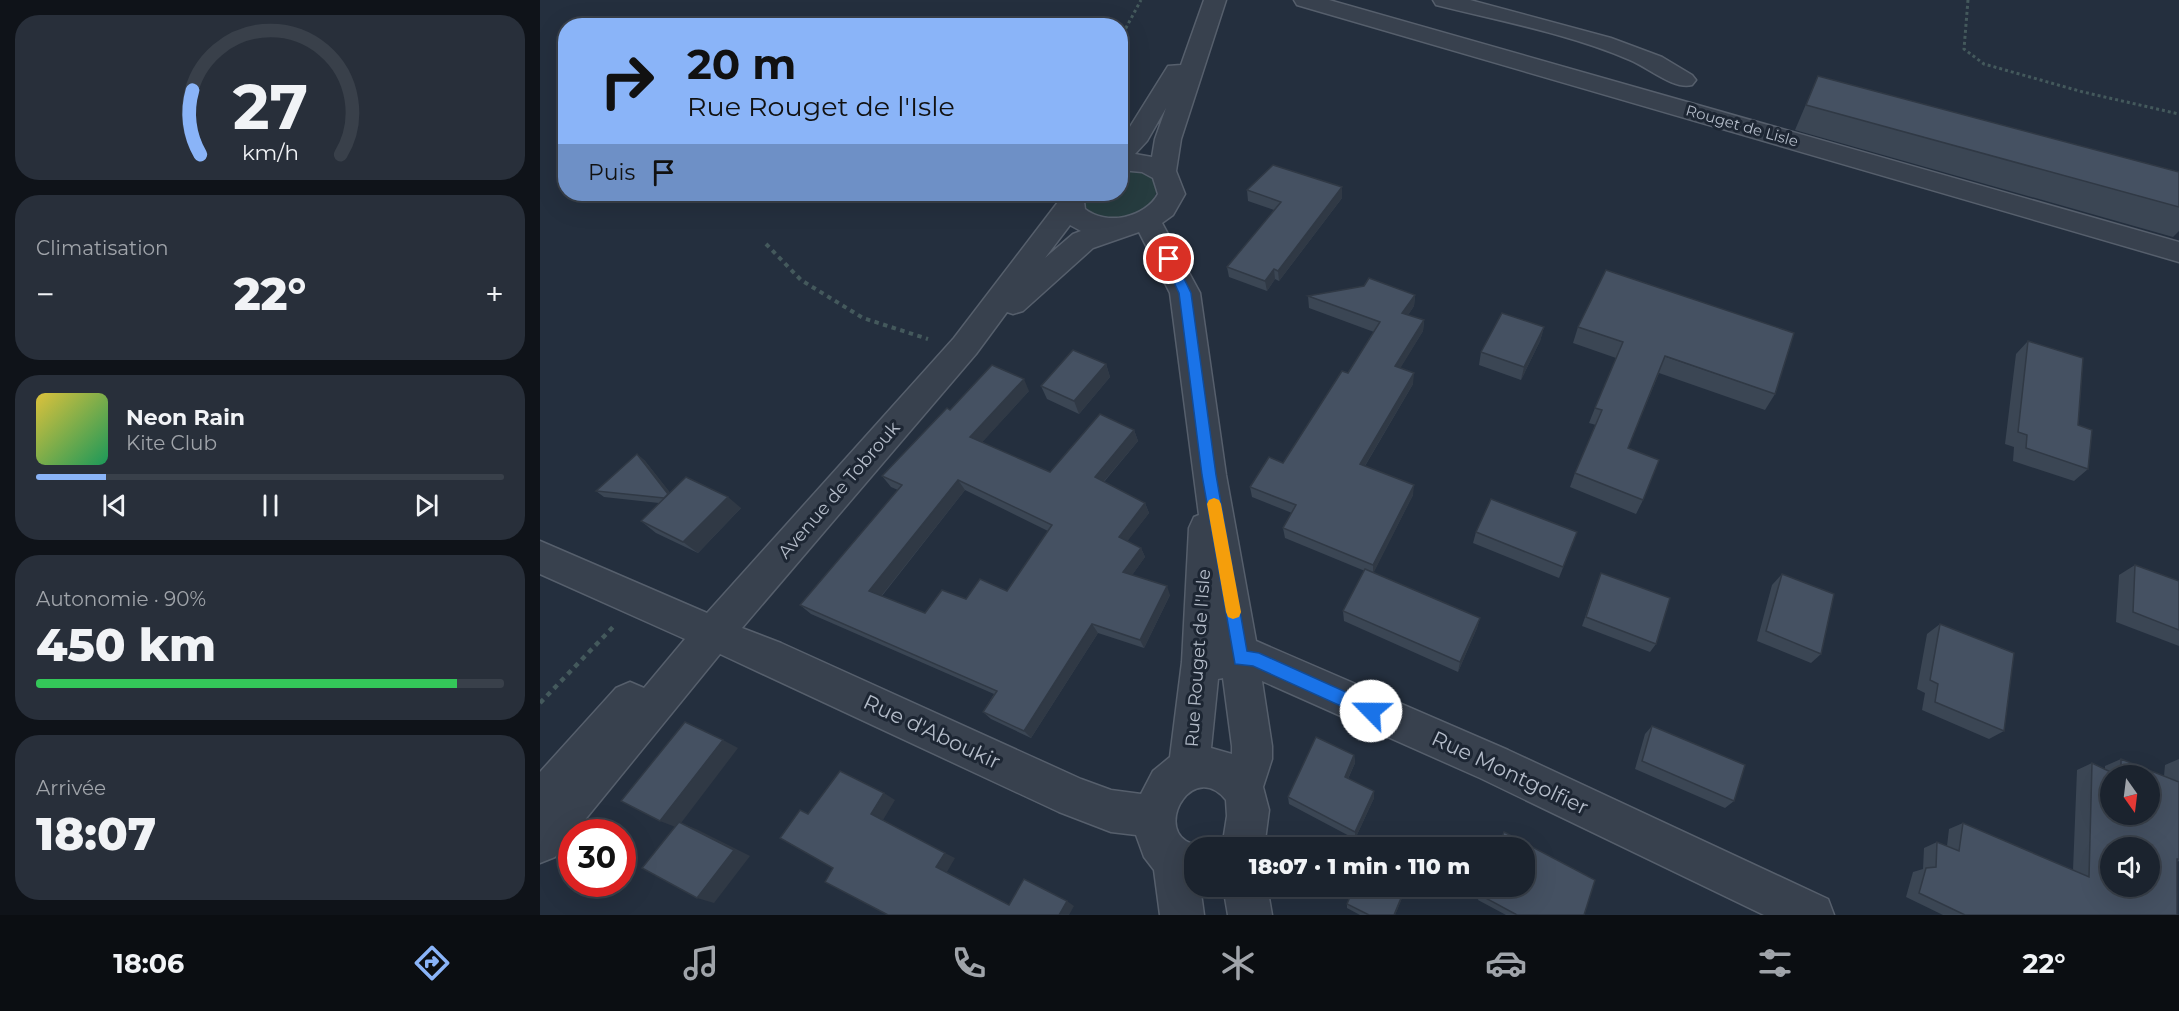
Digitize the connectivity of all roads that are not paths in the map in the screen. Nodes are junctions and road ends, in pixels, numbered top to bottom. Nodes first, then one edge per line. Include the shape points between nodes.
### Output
1 (1305, 0) edge
2 (1444, 0) edge
3 (1211, 9) edge
4 (1684, 80) dead end
5 (1128, 146) edge
6 (1128, 162) edge
7 (1163, 173) junction
8 (1068, 201) edge
9 (1071, 201) edge
10 (1147, 220) junction
11 (1114, 229) junction
12 (2179, 252) edge
13 (951, 344) junction
14 (540, 557) edge
15 (713, 634) junction
16 (1221, 660) junction
17 (1189, 770) junction
18 (1242, 788) junction
19 (540, 803) edge
20 (1154, 817) junction
21 (1242, 837) edge
22 (540, 842) edge
23 (1184, 862) edge
24 (1247, 897) edge
25 (1182, 915) edge
26 (1250, 915) edge
27 (1812, 915) edge

1 - 12 street, Rouget de Lisle
2 - 4 street via 1639,55
3 - 5 street, Avenue de Tobrouk via 1138,135
3 - 7 street, Avenue de Tobrouk via 1168,139
6 - 7 street via 1146,163
7 - 10 street, Avenue de Tobrouk via 1171,194 1163,208
8 - 13 street, Avenue de Tobrouk
9 - 11 street, Avenue de Tobrouk via 1080,219
10 - 11 street, Avenue de Tobrouk
10 - 16 street, Rue Rouget de l'Isle via 1185,293 1209,475 1230,591
11 - 13 street, Avenue de Tobrouk via 1083,241
13 - 15 street, Avenue de Tobrouk
14 - 15 street, Rue d'Aboukir
15 - 19 street, Avenue de Tobrouk via 636,694
15 - 20 street, Rue d'Aboukir via 1074,798 1111,811
15 - 22 street, Avenue de Tobrouk
16 - 17 street, Rue Rouget de l'Isle
16 - 18 street, Rue Rouget de l'Isle via 1252,746 1252,759
16 - 27 street, Rue Montgolfier via 1254,658 1494,764
17 - 18 street via 1218,769
17 - 20 street via 1164,789
18 - 21 street via 1248,817
20 - 23 street via 1158,841
23 - 25 street
24 - 26 street

